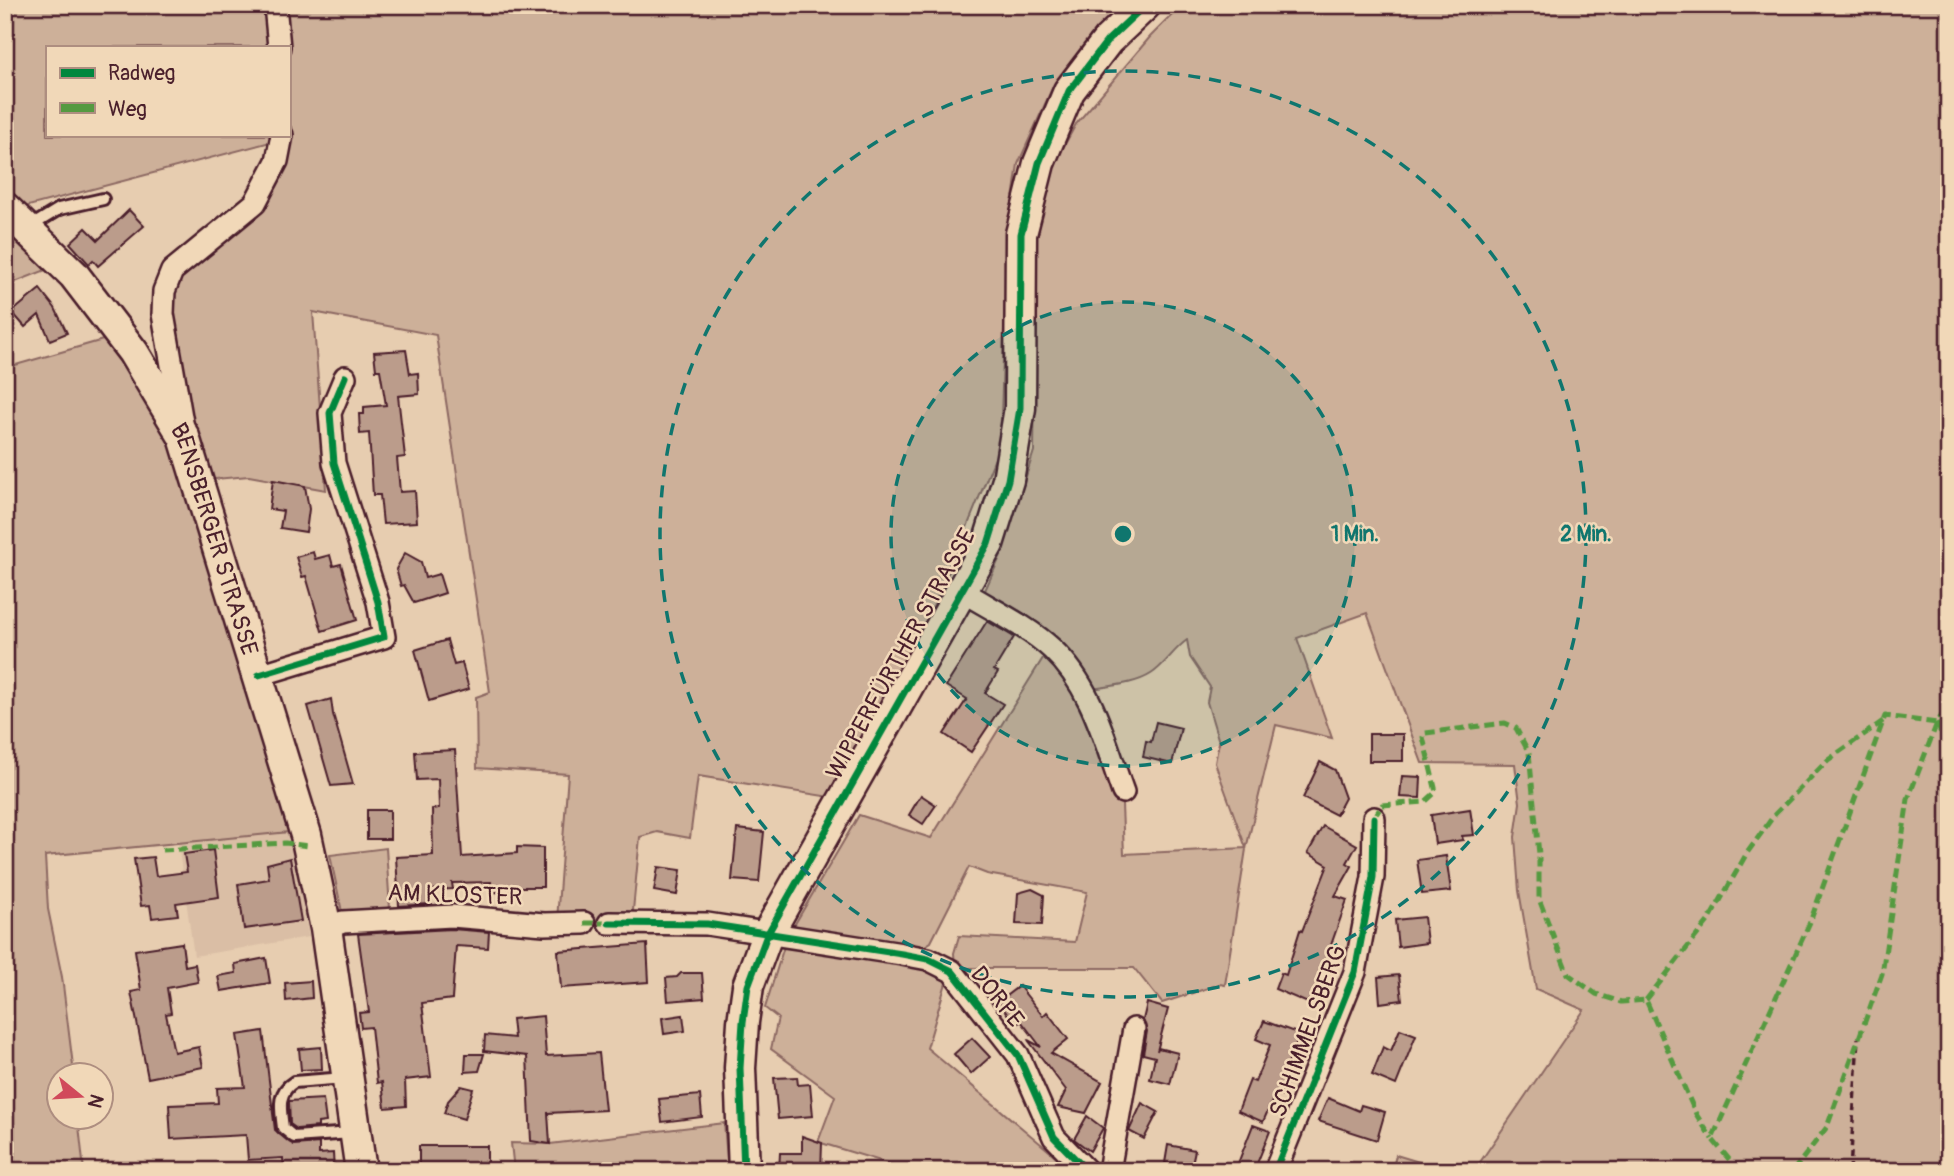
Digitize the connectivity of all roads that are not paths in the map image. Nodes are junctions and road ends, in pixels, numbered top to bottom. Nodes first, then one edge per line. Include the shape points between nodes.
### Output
1 (275, 5) edge
2 (1146, 5) edge
3 (279, 46) edge
4 (282, 136) edge
5 (103, 199) dead end
6 (13, 215) edge
7 (345, 377) dead end
8 (184, 437) junction
9 (962, 591) junction
10 (259, 675) junction
11 (1123, 792) dead end
12 (1374, 817) dead end
13 (584, 923) dead end
14 (609, 923) dead end
15 (326, 928) junction
16 (767, 934) junction
17 (1134, 1029) dead end
18 (348, 1077) junction
19 (356, 1133) junction
20 (361, 1171) edge
21 (744, 1171) edge
22 (1087, 1171) edge
23 (1109, 1171) edge
24 (1276, 1171) edge

1 - 3 street
2 - 9 main road, WIPPERFÜRTHER STRASSE via 1108,40 1069,91 1039,163 1021,234 1020,408 1008,480 988,544
4 - 8 street via 277,161 255,203 172,271 164,291 163,314
5 - 6 lane
6 - 8 main road, BENSBERGER STRASSE via 74,275 133,352
7 - 10 street via 330,413 334,463 379,602 384,637
8 - 10 main road, BENSBERGER STRASSE
9 - 11 street via 1060,657 1085,689
9 - 16 main road, WIPPERFÜRTHER STRASSE
10 - 15 main road, BENSBERGER STRASSE via 306,835
12 - 24 street, SCHIMMELSBERG via 1373,877 1355,972
13 - 15 street, AM KLOSTER via 438,916 343,922
14 - 16 street via 707,925
15 - 18 main road, BENSBERGER STRASSE
16 - 21 main road, WIPPERFÜRTHER STRASSE via 748,986 743,1022
16 - 22 street, DORPE via 928,959 952,971 1018,1055 1054,1137
17 - 23 street
18 - 19 main road, BENSBERGER STRASSE
18 - 19 lane via 288,1085 280,1099 282,1128 294,1136
19 - 20 main road, BENSBERGER STRASSE

